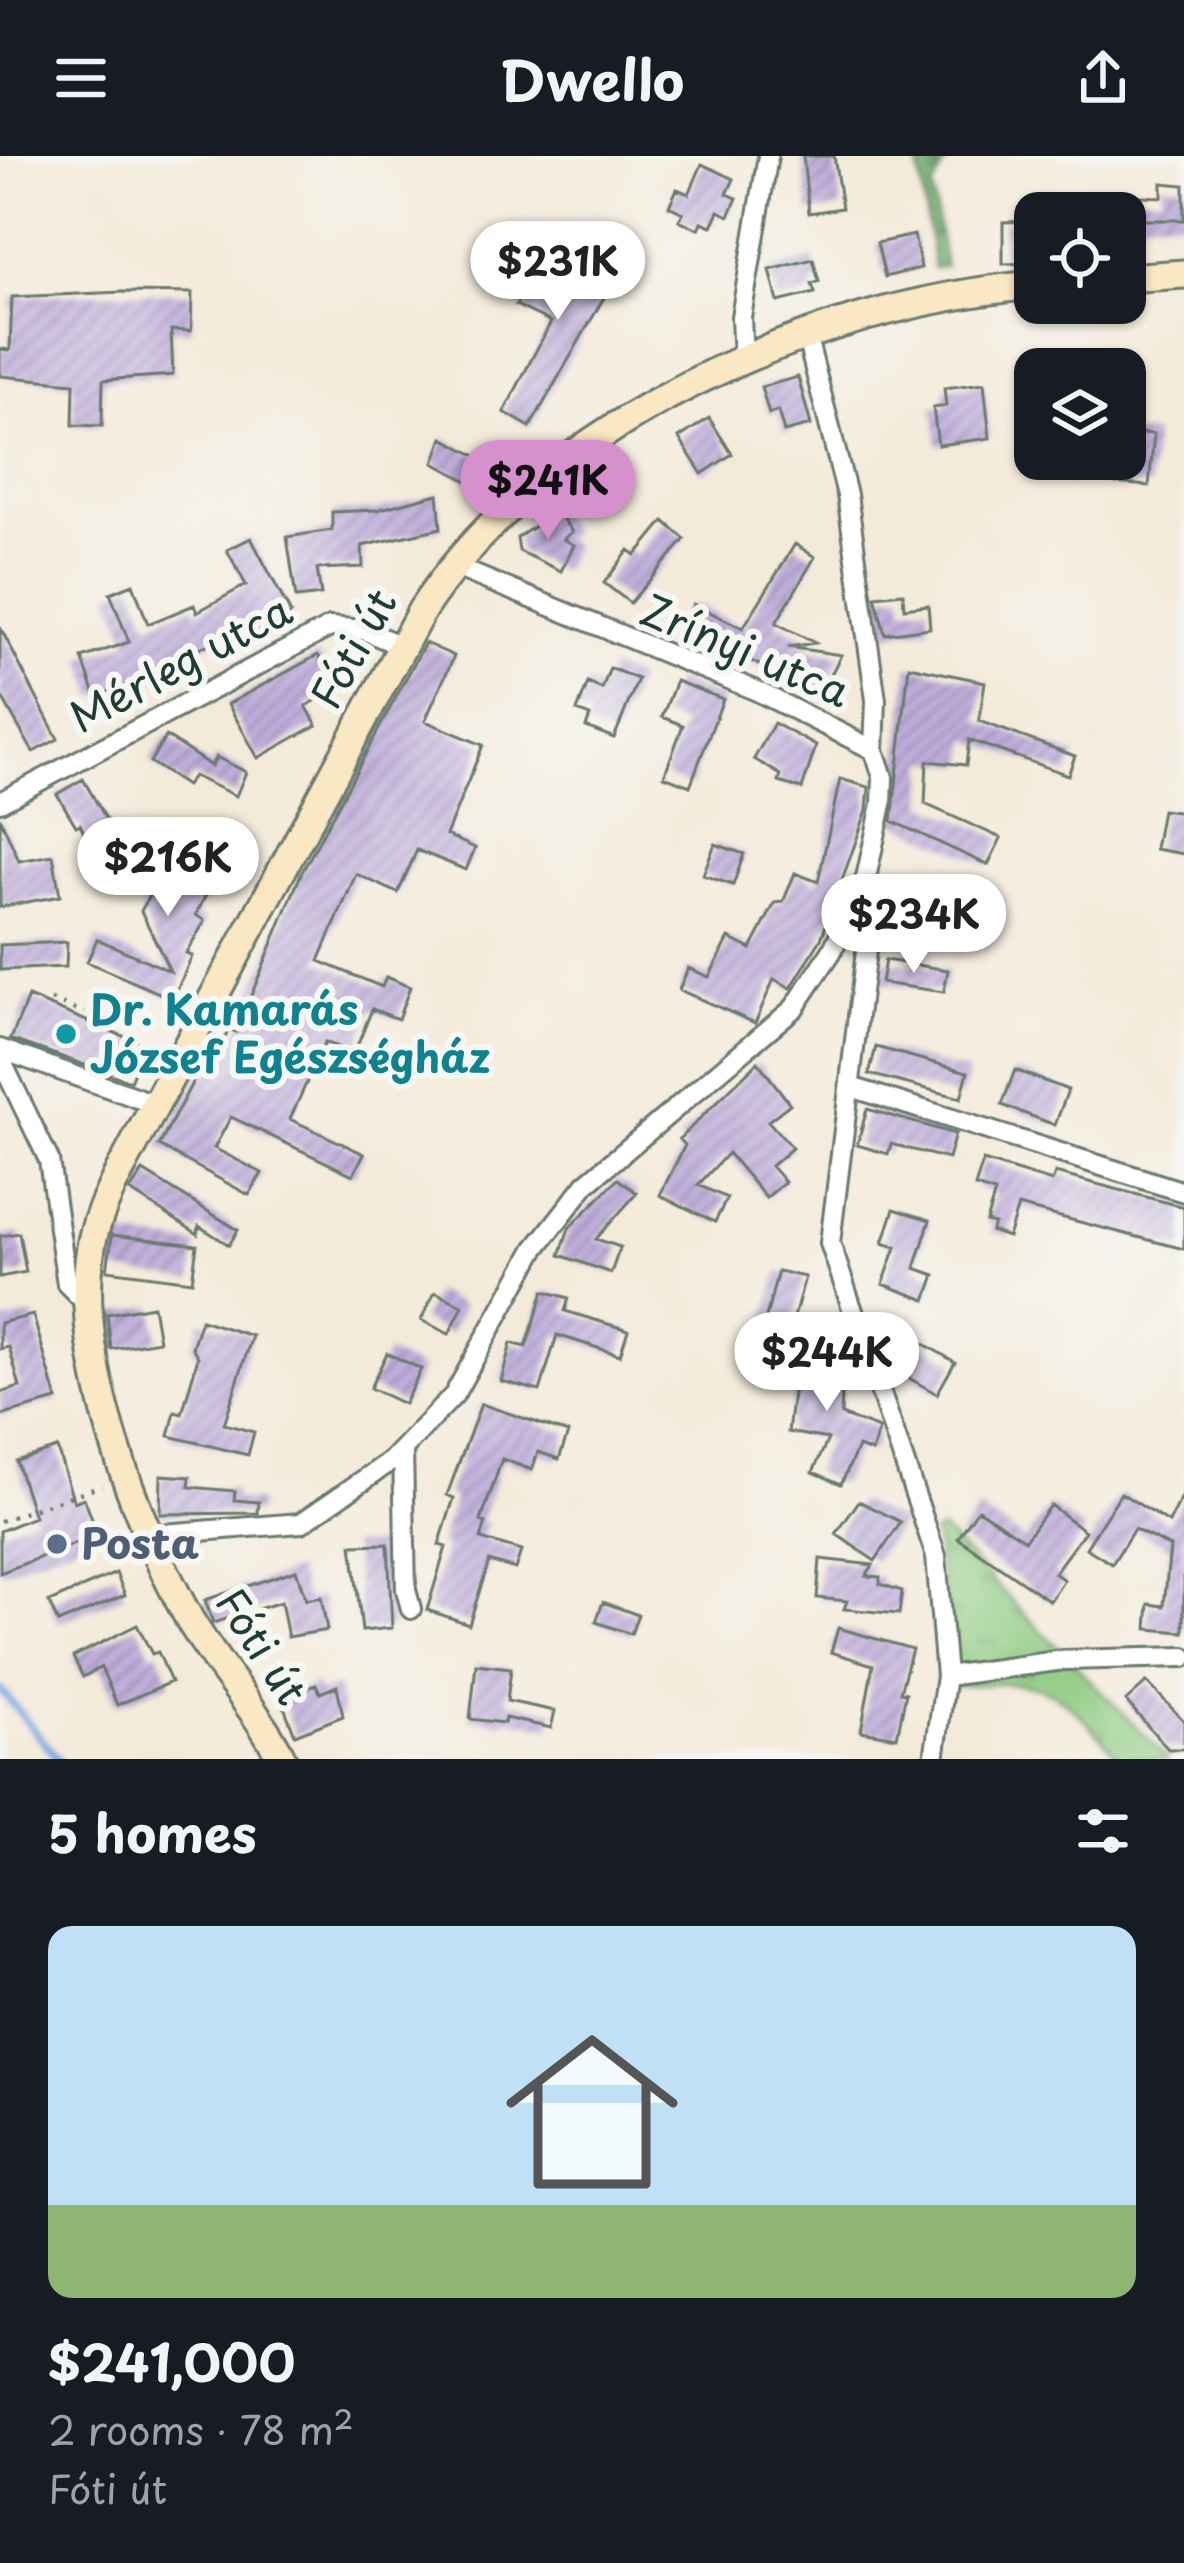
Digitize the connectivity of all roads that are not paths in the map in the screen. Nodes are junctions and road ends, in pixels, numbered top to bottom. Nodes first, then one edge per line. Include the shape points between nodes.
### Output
1 (768, 156) edge
2 (1184, 274) edge
3 (1146, 277) edge
4 (1014, 288) edge
5 (806, 334) junction
6 (743, 360) junction
7 (453, 566) junction
8 (401, 646) junction
9 (874, 750) junction
10 (0, 802) edge
11 (866, 878) junction
12 (0, 1049) edge
13 (0, 1058) edge
14 (850, 1087) junction
15 (157, 1105) junction
16 (1184, 1192) edge
17 (90, 1307) junction
18 (403, 1450) junction
19 (150, 1534) junction
20 (411, 1609) dead end
21 (1184, 1657) edge
22 (946, 1676) junction
23 (282, 1759) edge
24 (934, 1759) edge

1 - 6 street via 741,317
2 - 3 main road
4 - 5 main road, Fóti út via 926,299
5 - 6 main road, Fóti út
5 - 9 street via 847,495 876,700
6 - 7 main road, Fóti út via 582,450 519,498
7 - 8 main road, Fóti út
7 - 9 street, Zrínyi utca via 757,691
8 - 10 street, Mérleg utca via 330,627
8 - 15 main road, Fóti út
9 - 11 street via 882,804
11 - 14 street via 869,927
11 - 18 street via 808,991 586,1184 536,1249 454,1395
12 - 15 street
13 - 17 street via 49,1160 68,1284
14 - 16 street
14 - 22 street via 830,1243 936,1556
15 - 17 main road, Fóti út via 95,1229
17 - 19 main road, Fóti út via 102,1387
18 - 19 street via 302,1523
18 - 20 street
19 - 23 main road, Fóti út via 194,1625
21 - 22 street via 1064,1660
22 - 24 street

